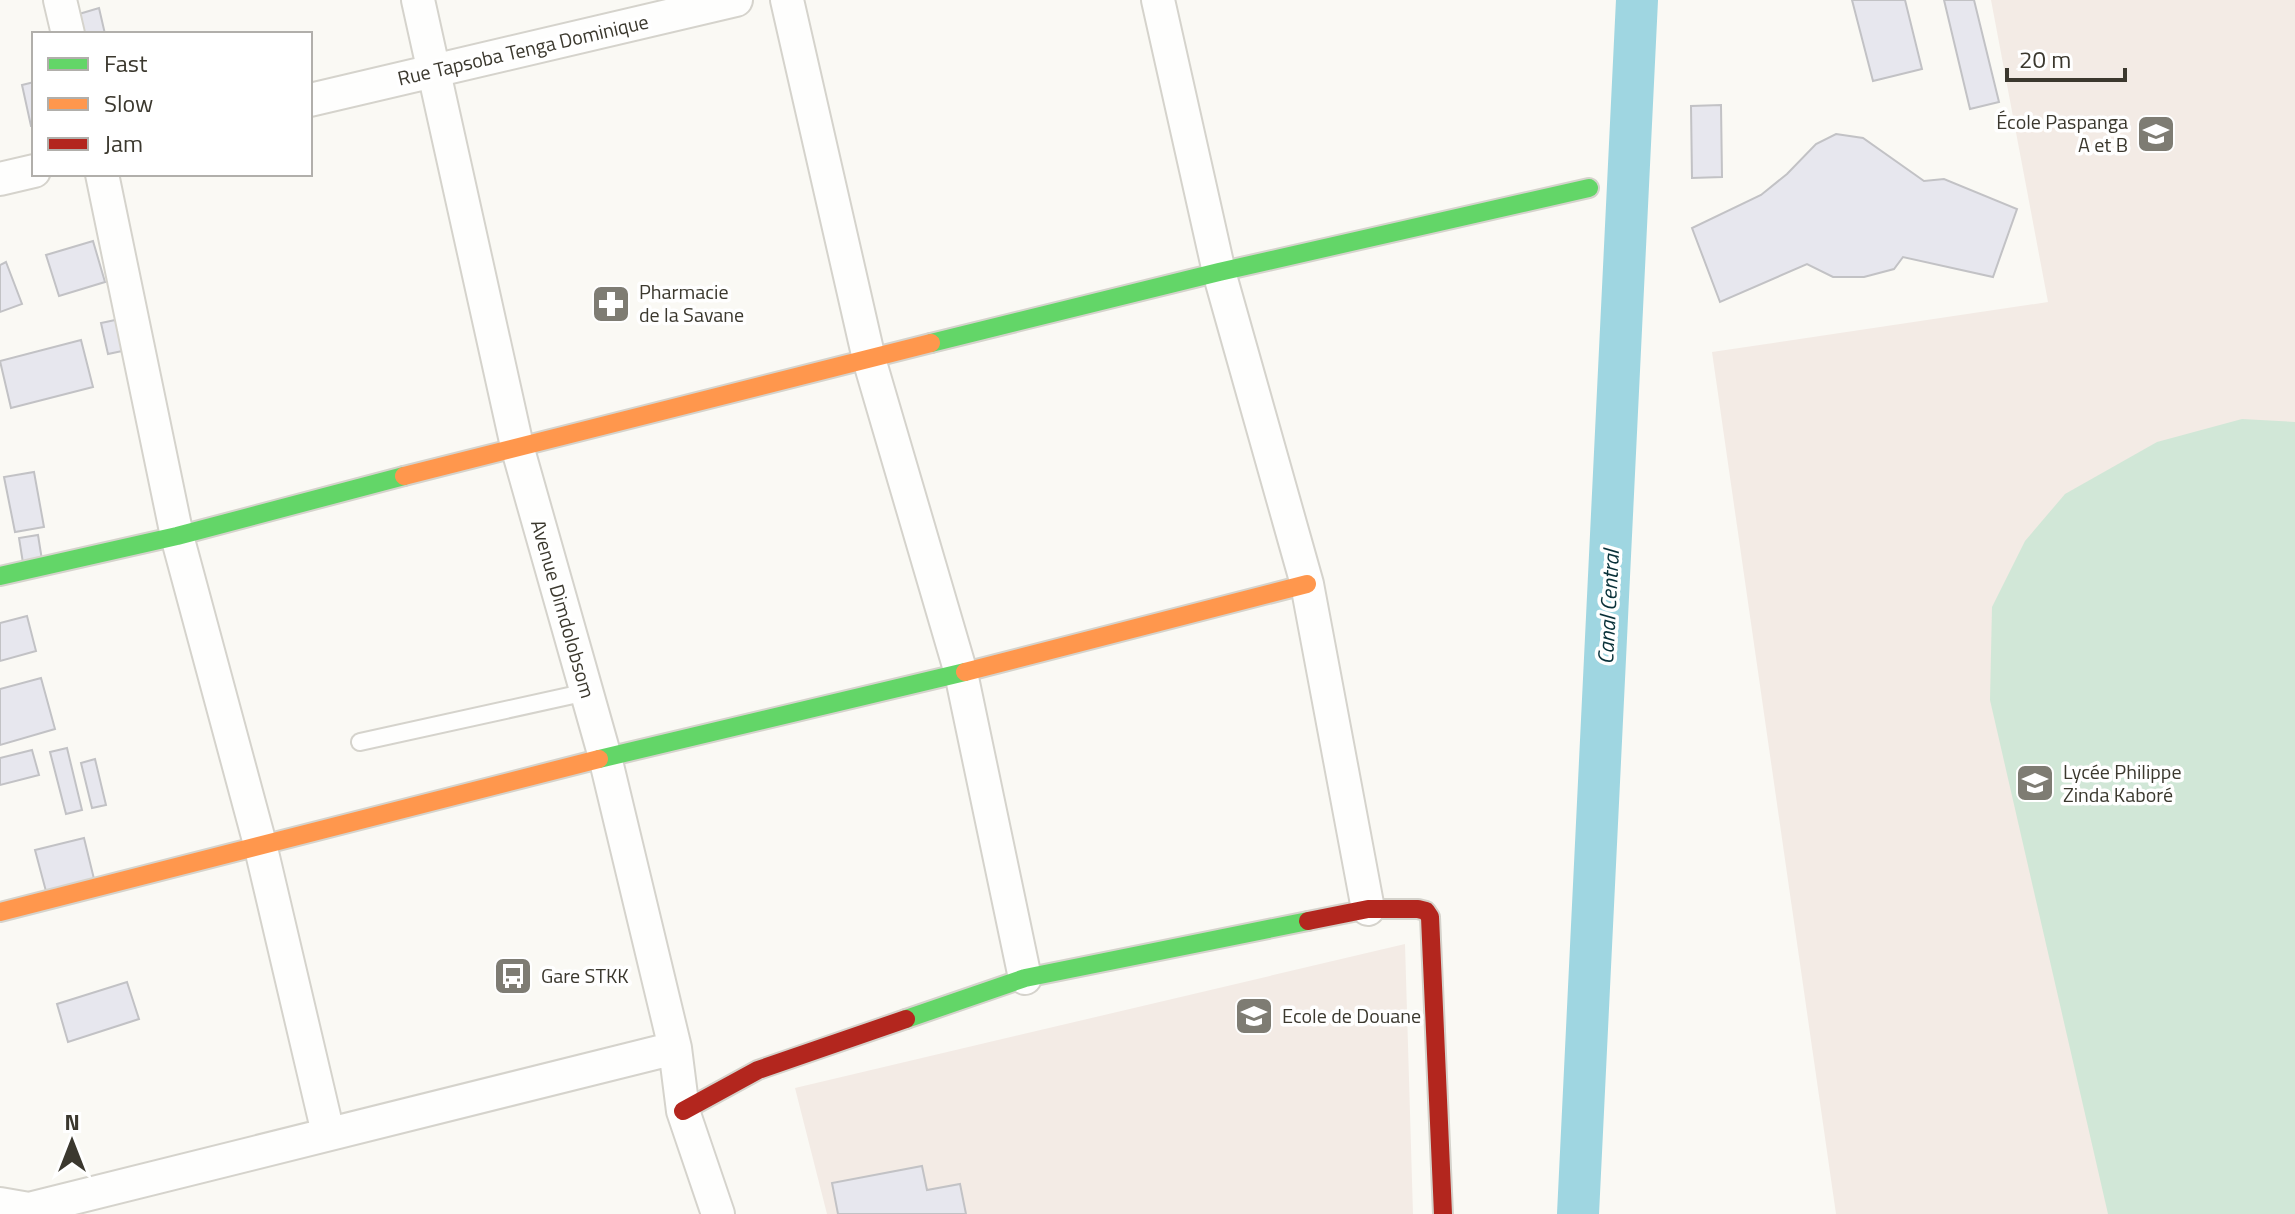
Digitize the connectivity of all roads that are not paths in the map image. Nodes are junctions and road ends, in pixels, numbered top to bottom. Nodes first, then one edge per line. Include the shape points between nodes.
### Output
1 (60, 0) edge
2 (418, 0) edge
3 (736, 0) edge
4 (787, 0) edge
5 (1158, 0) edge
6 (68, 32) edge
7 (435, 70) junction
8 (312, 100) edge
9 (32, 171) edge
10 (102, 176) edge
11 (0, 179) edge
12 (1589, 188) dead end
13 (1219, 272) junction
14 (869, 359) junction
15 (517, 446) junction
16 (177, 536) junction
17 (0, 576) edge
18 (1307, 584) junction
19 (961, 673) junction
20 (587, 692) junction
21 (360, 742) dead end
22 (605, 757) junction
23 (260, 844) junction
24 (1368, 909) junction
25 (0, 912) edge
26 (1025, 978) junction
27 (675, 1048) junction
28 (683, 1111) junction
29 (328, 1133) junction
30 (0, 1204) edge
31 (718, 1214) edge
32 (1443, 1214) edge

1 - 6 street
2 - 7 street, Avenue Dimdolobsom
3 - 7 street, Rue Tapsoba Tenga Dominique
4 - 14 street
5 - 13 street
7 - 8 street, Rue Tapsoba Tenga Dominique
7 - 15 street, Avenue Dimdolobsom
9 - 11 street
10 - 16 street
12 - 13 street
13 - 14 street
13 - 18 street
14 - 15 street
14 - 19 street
15 - 16 street
15 - 20 street, Avenue Dimdolobsom
16 - 17 street
16 - 23 street
18 - 19 street
18 - 24 street
19 - 22 street
19 - 26 street
20 - 21 lane
20 - 22 street, Avenue Dimdolobsom
22 - 23 street
22 - 27 street, Avenue Dimdolobsom
23 - 25 street
23 - 29 street
24 - 26 street
24 - 32 street via 1418,909 1430,917
26 - 28 street via 758,1070
27 - 28 street, Avenue Dimdolobsom
27 - 29 street
28 - 31 street, Avenue Dimdolobsom
29 - 30 street via 29,1209

